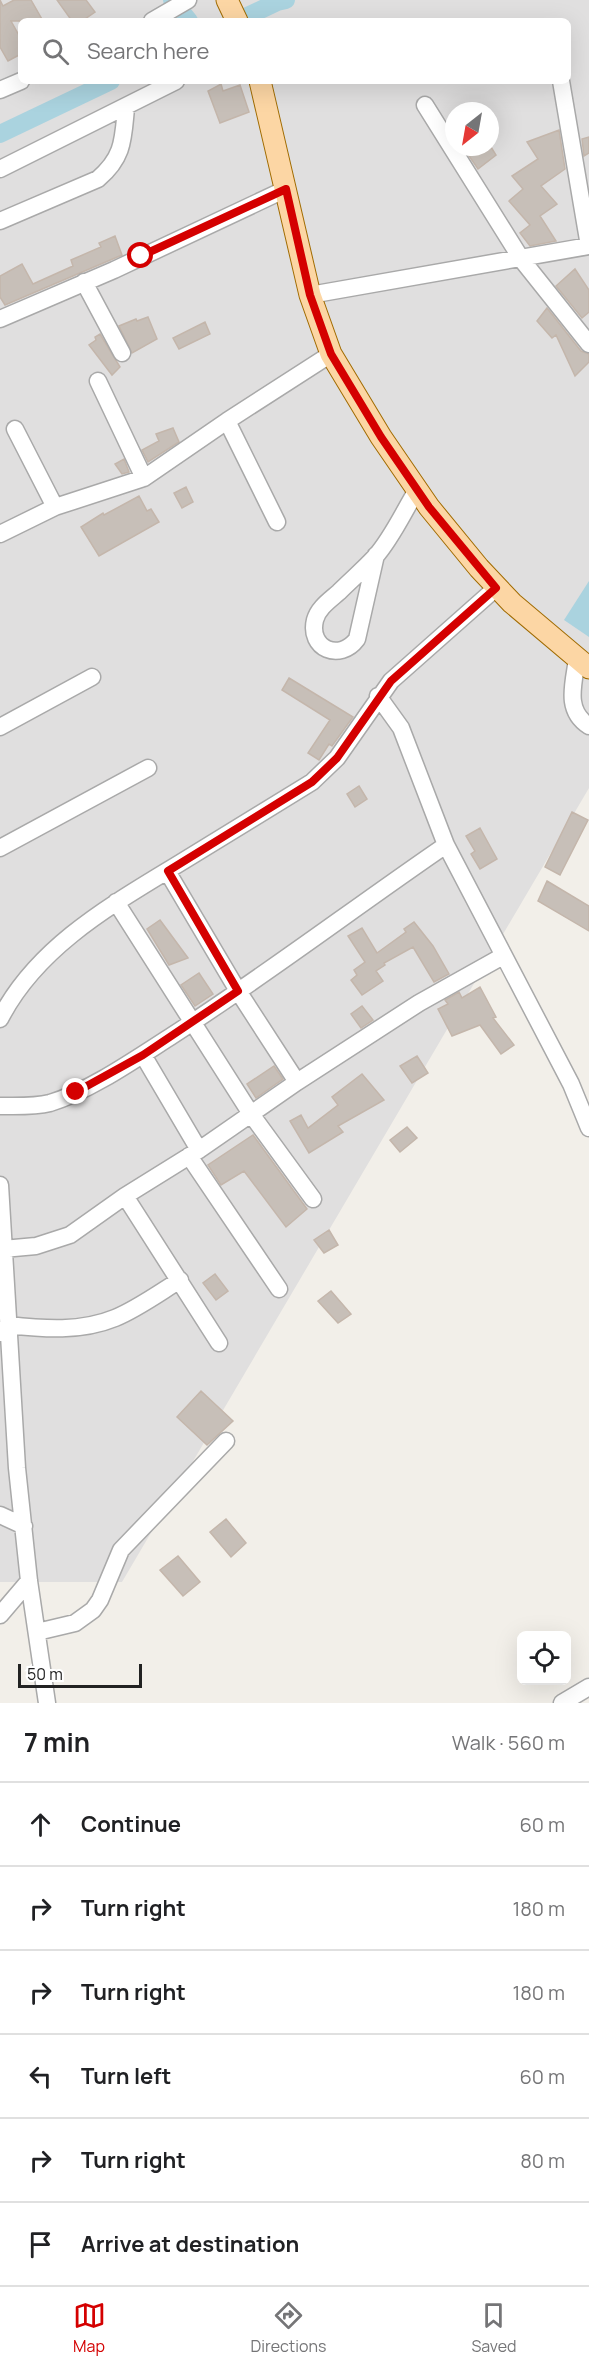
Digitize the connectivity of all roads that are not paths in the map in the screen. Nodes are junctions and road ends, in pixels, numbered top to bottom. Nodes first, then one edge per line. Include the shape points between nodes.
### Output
1 (188, 0) edge
2 (227, 0) edge
3 (157, 18) edge
4 (236, 18) edge
5 (18, 82) edge
6 (170, 84) edge
7 (261, 84) edge
8 (562, 84) edge
9 (0, 90) edge
10 (425, 105) dead end
11 (126, 108) junction
12 (0, 169) edge
13 (286, 189) junction
14 (0, 222) edge
15 (589, 246) edge
16 (522, 260) junction
17 (84, 282) junction
18 (310, 295) junction
19 (0, 319) edge
20 (589, 344) edge
21 (122, 353) dead end
22 (331, 354) junction
23 (98, 381) dead end
24 (227, 421) junction
25 (15, 429) dead end
26 (144, 478) junction
27 (417, 490) junction
28 (56, 507) junction
29 (277, 522) dead end
30 (0, 534) edge
31 (376, 555) junction
32 (496, 588) junction
33 (583, 663) edge
34 (92, 677) dead end
35 (378, 696) junction
36 (589, 726) edge
37 (0, 727) edge
38 (148, 768) dead end
39 (446, 845) junction
40 (0, 848) edge
41 (168, 871) junction
42 (117, 902) junction
43 (503, 956) junction
44 (238, 991) junction
45 (0, 1019) edge
46 (192, 1023) junction
47 (143, 1055) junction
48 (297, 1082) junction
49 (0, 1106) edge
50 (251, 1114) junction
51 (589, 1128) edge
52 (194, 1153) junction
53 (0, 1185) edge
54 (125, 1196) junction
55 (313, 1199) dead end
56 (1, 1219) edge
57 (3, 1249) junction
58 (180, 1280) junction
59 (279, 1289) dead end
60 (4, 1329) edge
61 (219, 1343) dead end
62 (226, 1440) dead end
63 (0, 1515) edge
64 (24, 1526) junction
65 (29, 1581) junction
66 (0, 1615) edge
67 (37, 1632) junction
68 (589, 1687) edge
69 (47, 1703) edge
70 (562, 1703) edge

1 - 3 street
2 - 4 main road
5 - 9 street
6 - 11 street
7 - 13 main road
8 - 15 street
10 - 16 street
11 - 12 street
11 - 14 street via 122,143 112,168 98,179
13 - 17 street
13 - 18 main road
15 - 16 street
16 - 18 street
16 - 20 street
17 - 19 street
17 - 21 street
18 - 22 main road
22 - 24 street
22 - 27 main road
23 - 26 street
24 - 26 street
24 - 29 street
25 - 28 street
26 - 28 street
27 - 31 street
27 - 32 main road
28 - 30 street
31 - 31 street via 357,639 343,651 323,647 314,631 318,612
32 - 33 main road
32 - 35 street via 410,662
33 - 36 street via 572,700 574,710
34 - 37 street
35 - 39 street via 409,745
35 - 41 street via 337,758 312,782
38 - 40 street
39 - 43 street
39 - 44 street
41 - 42 street
41 - 44 street
42 - 45 street via 33,968
42 - 46 street
43 - 48 street
43 - 51 street via 571,1084
44 - 46 street
44 - 48 street
46 - 47 street
46 - 50 street
47 - 49 street via 48,1103
47 - 52 street
48 - 50 street
50 - 52 street
50 - 55 street
52 - 54 street
52 - 59 street
53 - 56 street
54 - 57 street via 70,1235 36,1246
54 - 58 street
56 - 57 street
57 - 60 street
58 - 60 street via 115,1318 83,1327
58 - 61 street
60 - 64 street
62 - 67 street via 121,1550 93,1610 75,1623
63 - 64 street
64 - 65 street
65 - 66 street
65 - 67 street
67 - 69 street
68 - 70 street

